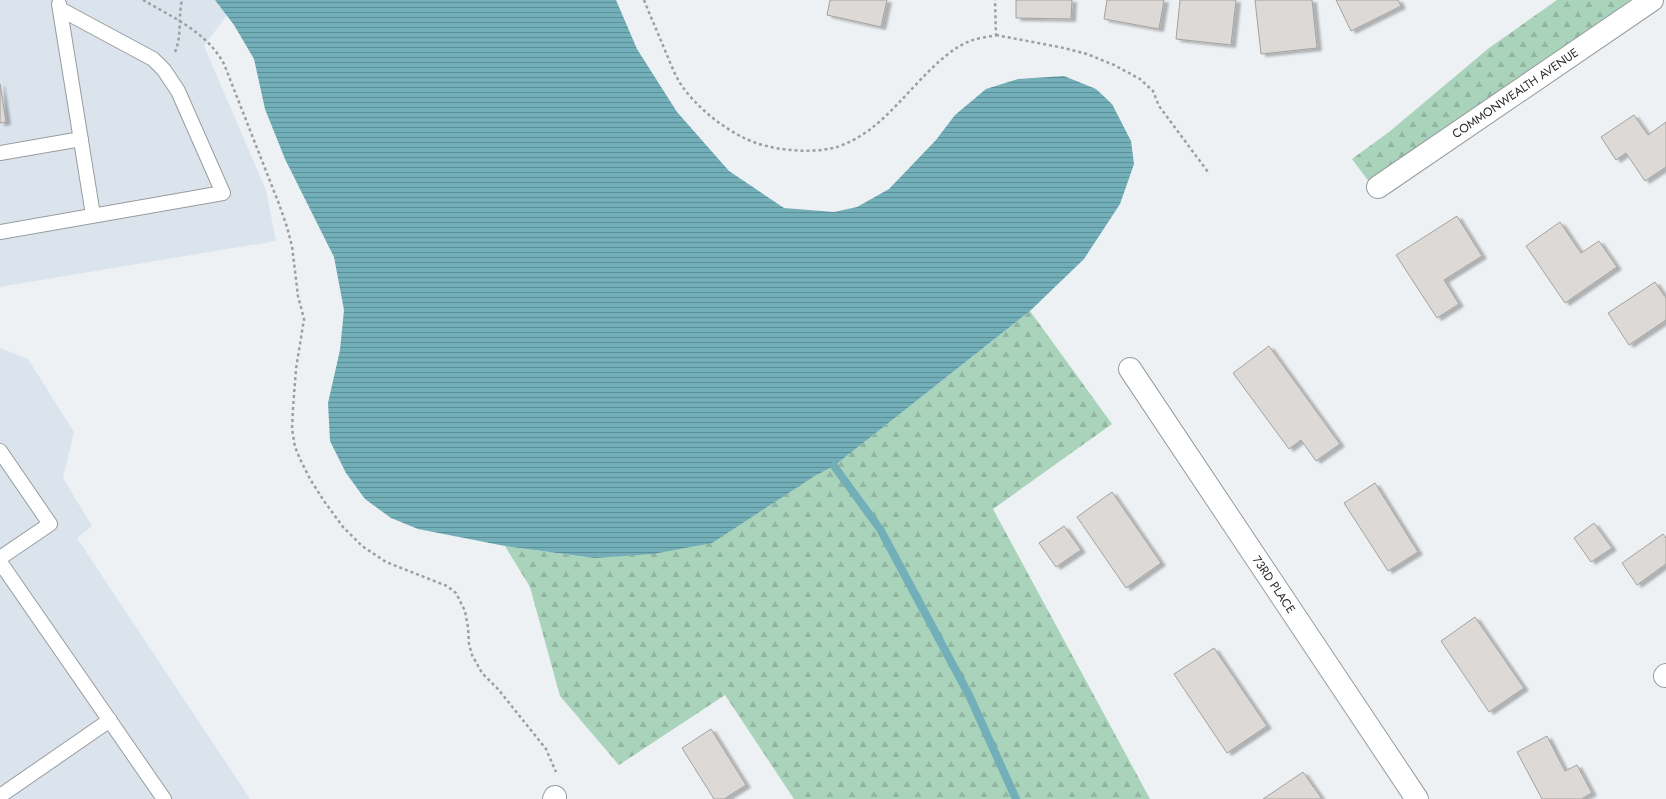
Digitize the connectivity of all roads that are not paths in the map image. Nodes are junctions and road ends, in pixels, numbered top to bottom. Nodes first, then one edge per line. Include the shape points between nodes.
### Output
1 (1652, 0) edge
2 (59, 4) edge
3 (81, 139) junction
4 (0, 153) edge
5 (1378, 187) dead end
6 (93, 215) junction
7 (0, 232) edge
8 (1130, 369) dead end
9 (0, 451) edge
10 (0, 558) edge
11 (0, 562) edge
12 (110, 720) junction
13 (0, 796) edge
14 (164, 799) edge
15 (1417, 799) edge

1 - 5 street, COMMONWEALTH AVENUE
2 - 3 lane
2 - 6 lane via 153,59 164,70 178,91 223,193
3 - 4 lane
3 - 6 lane
6 - 7 lane
8 - 15 street, 73RD PLACE
9 - 10 lane via 50,524
11 - 12 lane
12 - 13 lane
12 - 14 lane

